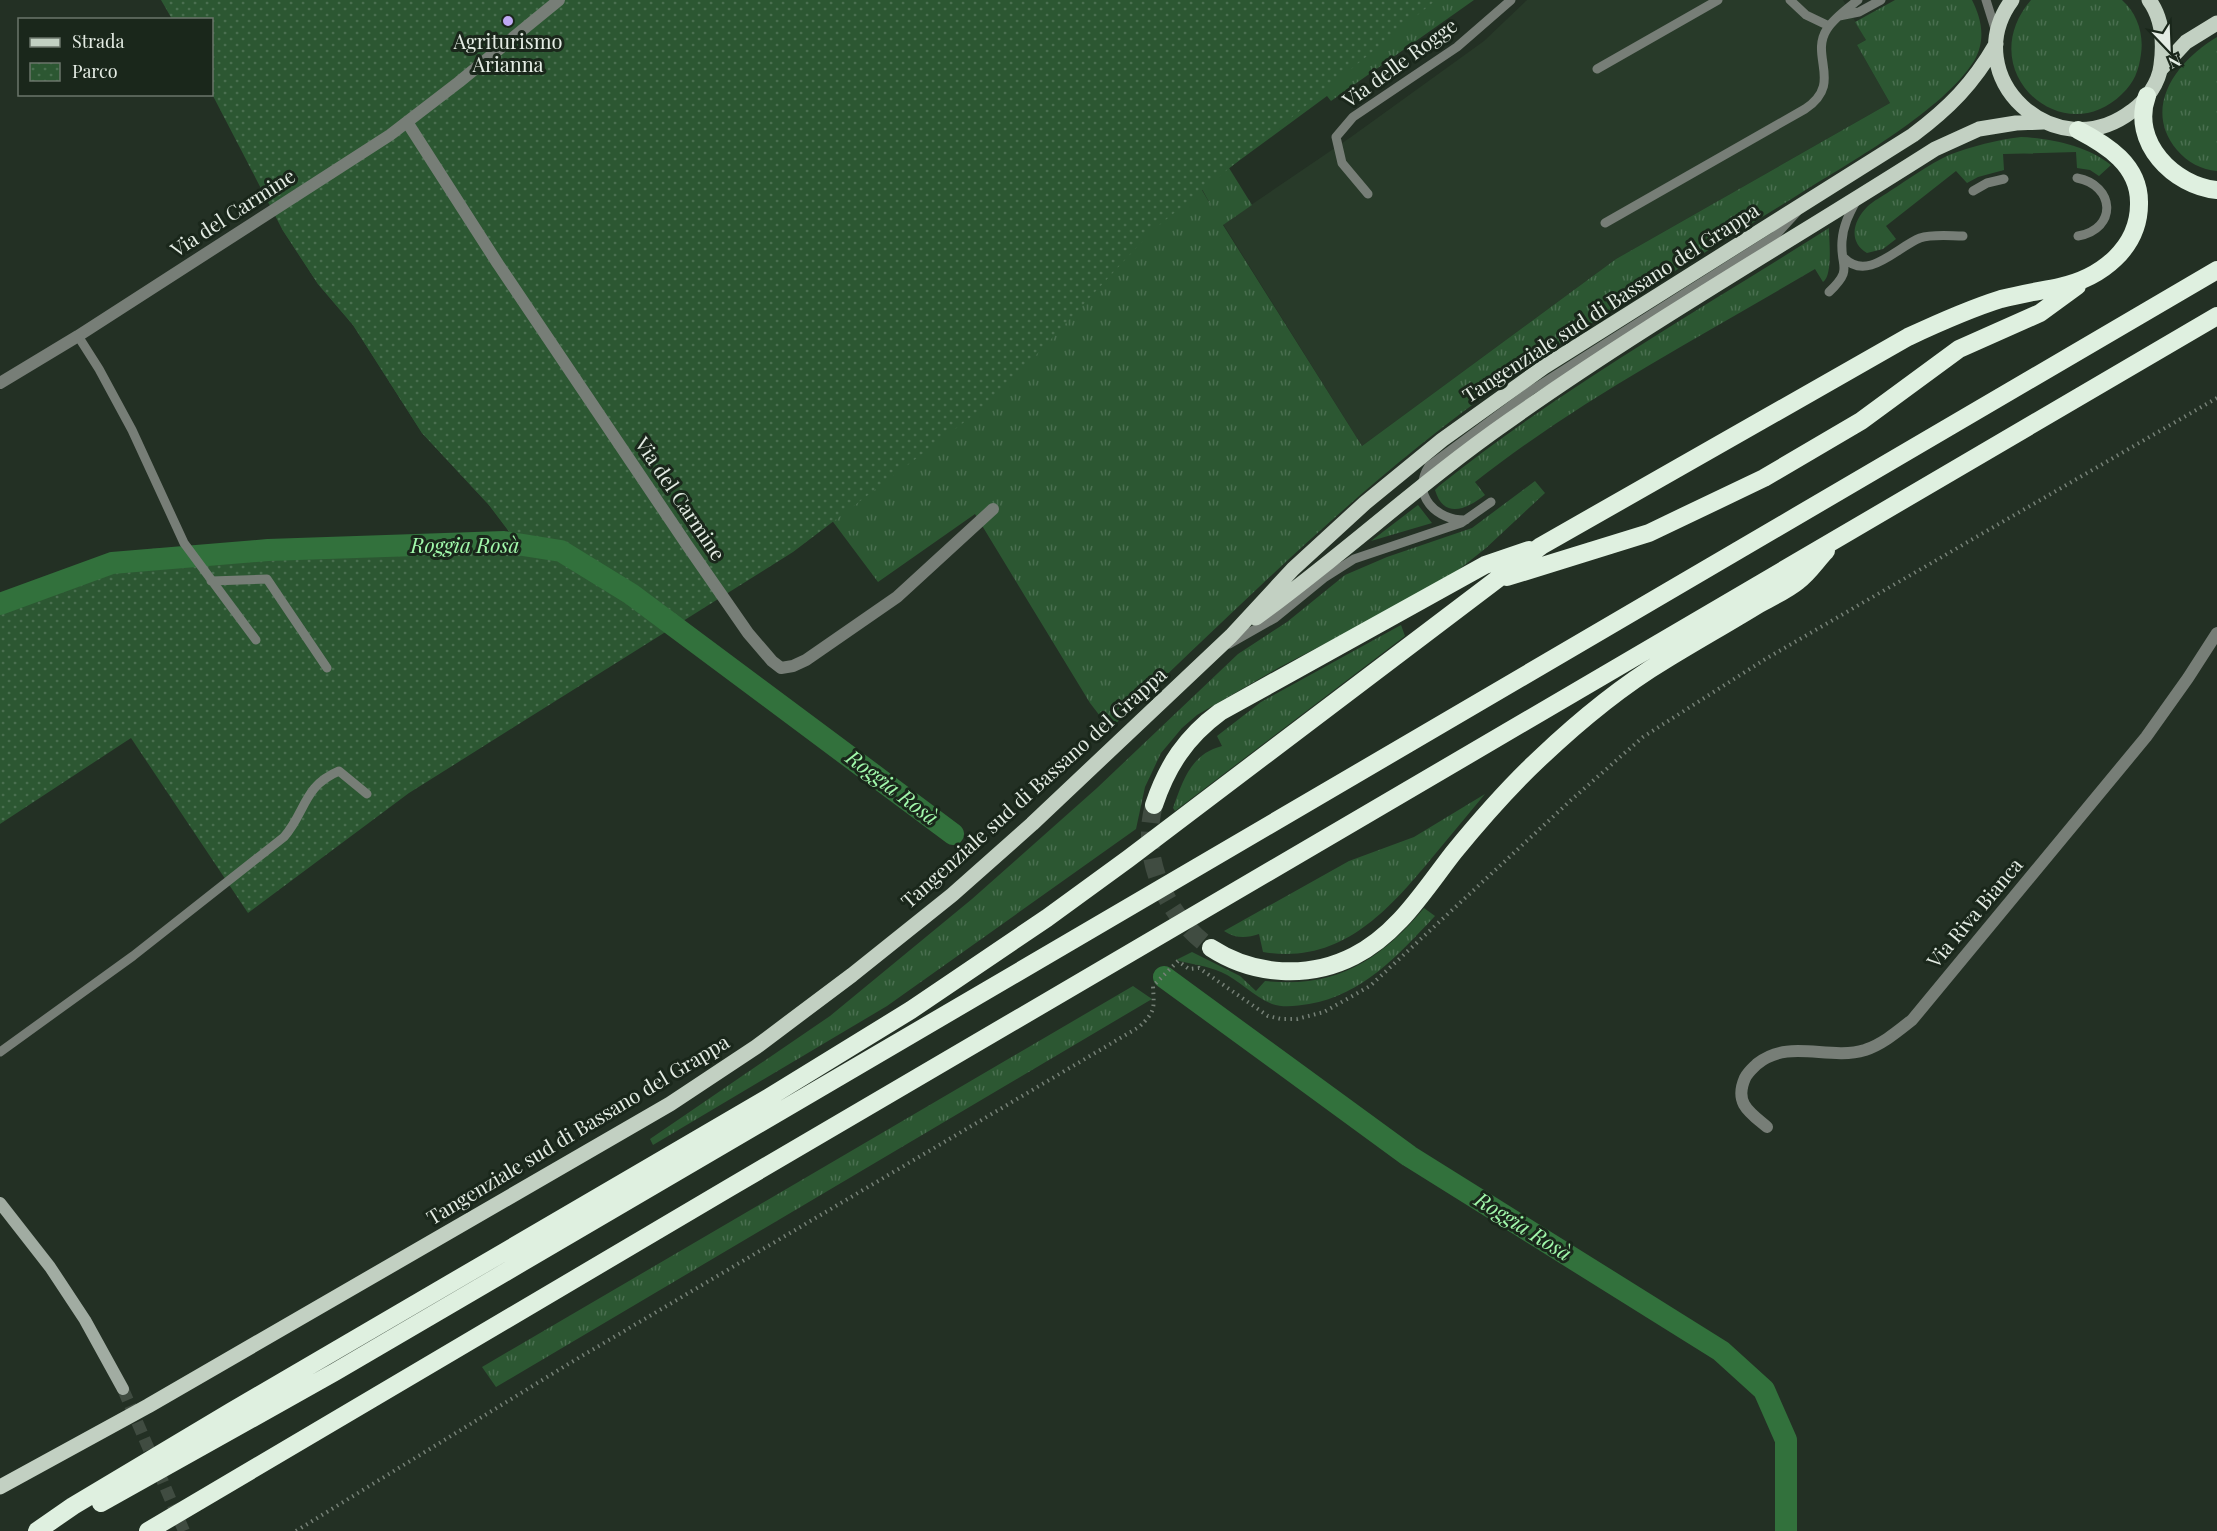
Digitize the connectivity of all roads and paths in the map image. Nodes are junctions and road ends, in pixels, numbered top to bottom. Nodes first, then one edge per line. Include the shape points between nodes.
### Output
1 (559, 0) edge
2 (1511, 0) edge
3 (1718, 0) edge
4 (1858, 0) edge
5 (1881, 0) edge
6 (1986, 0) edge
7 (2012, 0) edge
8 (2149, 0) edge
9 (1792, 1) edge
10 (1839, 16) junction
11 (2217, 23) edge
12 (1828, 26) junction
13 (1996, 40) junction
14 (1597, 69) dead end
15 (2160, 70) junction
16 (2147, 96) junction
17 (407, 122) junction
18 (2043, 122) junction
19 (2078, 130) junction
20 (2077, 178) dead end
21 (2004, 179) dead end
22 (2217, 190) edge
23 (1974, 191) dead end
24 (1368, 194) dead end
25 (1857, 199) junction
26 (1803, 205) junction
27 (1605, 223) dead end
28 (1963, 236) dead end
29 (2078, 236) dead end
30 (1844, 258) junction
31 (2217, 270) edge
32 (2093, 274) junction
33 (1829, 292) dead end
34 (2217, 316) edge
35 (78, 336) junction
36 (0, 383) edge
37 (2217, 398) edge
38 (1424, 484) junction
39 (1491, 502) dead end
40 (993, 508) dead end
41 (1467, 520) junction
42 (1836, 539) junction
43 (1541, 546) junction
44 (211, 581) junction
45 (1495, 581) junction
46 (2217, 633) edge
47 (1231, 636) junction
48 (256, 640) dead end
49 (1211, 654) junction
50 (327, 668) dead end
51 (367, 794) dead end
52 (1154, 805) tunnel mouth
53 (1211, 948) tunnel mouth
54 (0, 1052) edge
55 (1767, 1127) dead end
56 (0, 1203) edge
57 (123, 1389) tunnel mouth
58 (0, 1487) edge
59 (38, 1531) edge
60 (47, 1531) edge
61 (148, 1531) edge
62 (296, 1531) edge

1 - 17 street, Via del Carmine
2 - 24 lane, Via delle Rogge via 1457,47 1353,117 1336,137 1342,163
3 - 14 lane
4 - 10 lane
5 - 10 lane via 1859,12
6 - 13 lane
7 - 13 main road, Tangenziale sud di Bassano del Grappa
8 - 15 main road, Tangenziale sud di Bassano del Grappa via 2161,25 2164,48
9 - 12 lane via 1806,15
10 - 12 lane
11 - 15 main road, Tangenziale sud di Bassano del Grappa via 2186,42
12 - 27 lane via 1823,43 1824,89 1818,100
13 - 18 main road, Tangenziale sud di Bassano del Grappa via 1998,63 2013,98
13 - 26 main road, Tangenziale sud di Bassano del Grappa via 1974,79 1938,116
15 - 16 main road, Tangenziale sud di Bassano del Grappa
16 - 19 main road, Tangenziale sud di Bassano del Grappa via 2109,125
16 - 22 highway via 2143,117 2158,156 2187,183
17 - 35 street, Via del Carmine
17 - 40 street, Via del Carmine via 694,555 748,633 781,668 806,660 897,597
18 - 19 main road, Tangenziale sud di Bassano del Grappa
18 - 25 main road, Tangenziale sud di Bassano del Grappa via 1979,129 1935,149
19 - 32 highway via 2123,161 2135,178 2139,199 2138,221 2129,242 2116,259
20 - 29 lane via 2099,187 2107,207 2099,226
21 - 23 lane
25 - 30 lane via 1843,233
25 - 38 main road, Tangenziale sud di Bassano del Grappa via 1578,373
26 - 38 lane via 1780,232 1760,246 1598,346 1487,422 1429,466
26 - 47 main road, Tangenziale sud di Bassano del Grappa via 1610,324 1477,413 1390,482 1293,568
28 - 30 lane via 1922,238 1882,262 1857,266
30 - 33 lane via 1843,274
31 - 60 highway via 346,1366
32 - 43 highway via 2060,287 1990,303 1908,337
32 - 45 highway via 2040,314 1942,359 1861,422 1764,478 1648,533
34 - 42 highway
35 - 36 street, Via del Carmine
35 - 44 lane via 132,430 183,543
37 - 62 path via 1767,658 1642,737 1370,986 1324,1012 1281,1019 1268,1016 1199,968 1189,969 1178,961 1153,986 1155,1006 1139,1027 570,1363
38 - 41 lane via 1428,503 1436,512 1450,519
38 - 47 main road, Tangenziale sud di Bassano del Grappa
39 - 41 lane
41 - 49 lane via 1354,559 1275,618
42 - 53 highway via 1799,581 1663,661 1555,744 1498,801 1408,911 1373,944 1330,966 1280,972 1240,962
42 - 61 highway
43 - 45 highway
43 - 52 highway via 1485,565 1220,712 1183,746 1167,770
44 - 48 lane
44 - 50 lane via 267,579
45 - 59 highway via 1120,866 911,1010 232,1411
46 - 55 street, Via Riva Bianca via 2146,737 1912,1020 1865,1050 1791,1050 1767,1056 1748,1072 1740,1089 1742,1103
47 - 49 main road, Tangenziale sud di Bassano del Grappa
49 - 58 main road, Tangenziale sud di Bassano del Grappa via 952,895 756,1047 670,1104 148,1406
51 - 54 lane via 339,771 327,776 307,796 284,837 133,956
56 - 57 street via 50,1267

